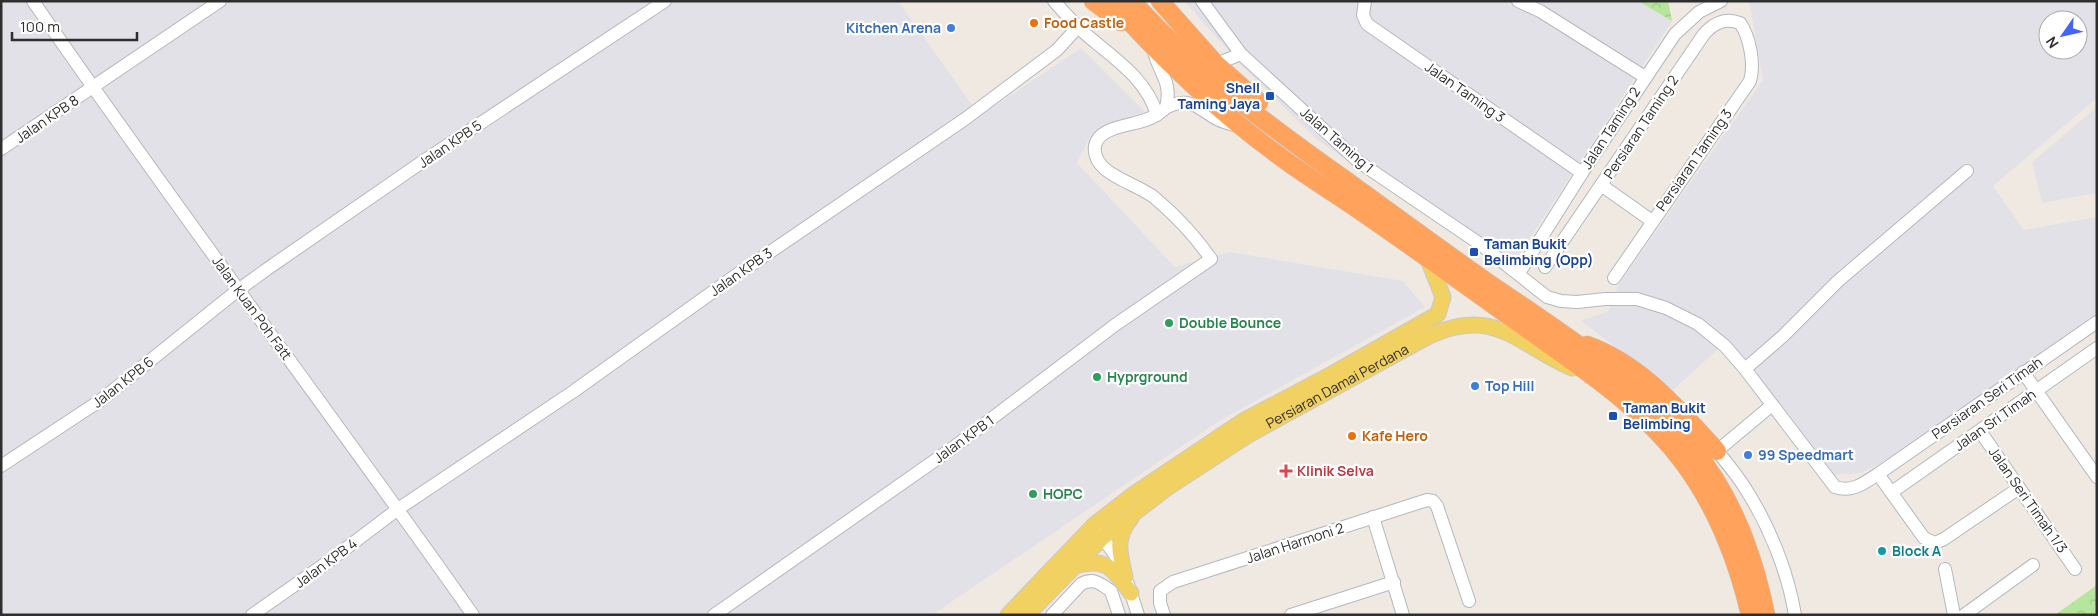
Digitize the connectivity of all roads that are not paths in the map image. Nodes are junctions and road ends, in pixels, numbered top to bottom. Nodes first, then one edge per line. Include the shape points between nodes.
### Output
1 (33, 1) edge
2 (220, 1) edge
3 (665, 1) edge
4 (1054, 1) edge
5 (1093, 1) edge
6 (1111, 1) edge
7 (1132, 1) edge
8 (1202, 1) edge
9 (1365, 1) edge
10 (1518, 1) edge
11 (1722, 1) edge
12 (1165, 6) edge
13 (1078, 27) junction
14 (1137, 30) junction
15 (1747, 36) joint
16 (1153, 47) junction
17 (1241, 54) junction
18 (1216, 64) junction
19 (1645, 77) junction
20 (92, 88) junction
21 (1162, 111) junction
22 (1243, 127) junction
23 (1612, 128) junction
24 (1631, 140) junction
25 (1292, 142) junction
26 (1, 149) edge
27 (1967, 171) dead end
28 (1582, 173) junction
29 (1601, 185) junction
30 (1652, 221) junction
31 (1427, 257) junction
32 (1545, 267) dead end
33 (1519, 273) junction
34 (1614, 278) dead end
35 (238, 290) junction
36 (2097, 322) edge
37 (1570, 338) junction
38 (2095, 352) edge
39 (1745, 369) junction
40 (2023, 372) junction
41 (1590, 375) junction
42 (2036, 391) junction
43 (1772, 405) junction
44 (1980, 431) junction
45 (1717, 450) junction
46 (1, 466) edge
47 (1878, 474) junction
48 (2097, 477) edge
49 (2019, 488) junction
50 (1892, 492) junction
51 (1142, 505) junction
52 (398, 509) junction
53 (1373, 517) junction
54 (1098, 531) junction
55 (2033, 565) dead end
56 (1074, 566) junction
57 (1945, 569) dead end
58 (2076, 569) dead end
59 (1125, 577) junction
60 (1394, 582) junction
61 (1131, 593) junction
62 (1468, 601) dead end
63 (1137, 612) edge
64 (252, 615) edge
65 (473, 615) edge
66 (714, 615) edge
67 (1008, 615) edge
68 (1027, 615) edge
69 (1052, 615) edge
70 (1120, 615) edge
71 (1164, 615) edge
72 (1291, 615) edge
73 (1403, 615) edge
74 (1750, 615) edge
75 (1766, 615) edge
76 (1795, 615) edge
77 (1954, 615) edge
78 (1964, 615) edge

1 - 20 street, Jalan Kuan Poh Fatt
2 - 20 street, Jalan KPB 8
3 - 35 street, Jalan KPB 5 via 422,162
4 - 13 street
5 - 14 highway via 1120,22
6 - 14 highway
7 - 25 highway via 1204,73
8 - 17 street, Jalan Taming 1
9 - 28 street, Jalan Taming 3 via 1363,16 1367,24
10 - 19 street via 1540,11
11 - 19 street, Jalan Taming 2 via 1686,22
12 - 18 highway
13 - 21 street via 1138,80
13 - 52 street, Jalan KPB 3 via 1057,50 965,119 743,270 574,391
14 - 16 highway
15 - 24 street, Persiaran Taming 2 via 1740,23 1733,20 1711,26
15 - 30 street, Persiaran Taming 3 via 1753,72 1750,81
16 - 21 street via 1155,61 1168,86
16 - 22 highway
17 - 18 street
17 - 33 street, Jalan Taming 1 via 1359,162
18 - 25 highway via 1263,106
19 - 23 street, Jalan Taming 2
20 - 26 street, Jalan KPB 8
20 - 35 street, Jalan Kuan Poh Fatt
21 - 22 street via 1188,102 1220,121
21 - 66 street, Jalan KPB 1 via 1147,120 1108,131 1095,143 1094,154 1104,169 1153,196 1211,259 1116,325 954,447
22 - 31 highway via 1279,156
23 - 24 street
23 - 28 street, Jalan Taming 2
24 - 29 street, Persiaran Taming 2
25 - 37 highway
27 - 39 street via 1838,281
28 - 33 street, Jalan Taming 2
29 - 30 street
29 - 32 street, Persiaran Taming 2
30 - 34 street, Persiaran Taming 3
31 - 41 highway
31 - 54 main road, Persiaran Damai Perdana via 1444,298 1442,307 1431,319 1243,421 1134,494
33 - 39 street, Jalan Taming 1 via 1547,297 1561,301 1637,299 1666,308 1698,324 1725,346
35 - 46 street, Jalan KPB 6 via 101,400
35 - 52 street, Jalan Kuan Poh Fatt
36 - 40 street, Persiaran Seri Timah
37 - 45 highway via 1610,353 1631,367 1679,409
37 - 75 highway via 1635,389 1696,452 1737,520 1752,559
38 - 42 street, Jalan Sri Timah
39 - 43 street, Persiaran Seri Timah
40 - 42 street
40 - 47 street, Persiaran Seri Timah
41 - 51 main road, Persiaran Damai Perdana via 1492,326 1458,326 1440,331 1250,434
41 - 74 highway via 1626,402 1683,462 1722,527 1737,564
42 - 44 street, Jalan Sri Timah
42 - 48 street
43 - 45 street
43 - 47 street, Persiaran Seri Timah via 1835,487 1845,491
44 - 49 street, Jalan Seri Timah 1/3
44 - 50 street, Jalan Sri Timah
45 - 76 street via 1746,489 1766,527 1779,557
47 - 50 street
49 - 50 street via 1935,543 1924,538
49 - 58 street, Jalan Seri Timah 1/3
51 - 54 main road, Persiaran Damai Perdana
51 - 59 main road via 1124,527 1120,539
52 - 64 street, Jalan KPB 4
52 - 65 street, Jalan Kuan Poh Fatt
53 - 60 street
53 - 62 street, Jalan Harmoni 2 via 1427,500 1433,501
53 - 71 street, Jalan Harmoni 2 via 1173,582 1160,591
54 - 56 main road
54 - 59 street via 1115,555
54 - 67 main road
55 - 78 street
56 - 61 main road via 1091,562 1103,564 1113,570
56 - 68 main road
57 - 77 street
59 - 61 street
60 - 72 street
60 - 73 street
61 - 63 street
63 - 70 street
69 - 70 street via 1086,581 1094,581 1111,590

